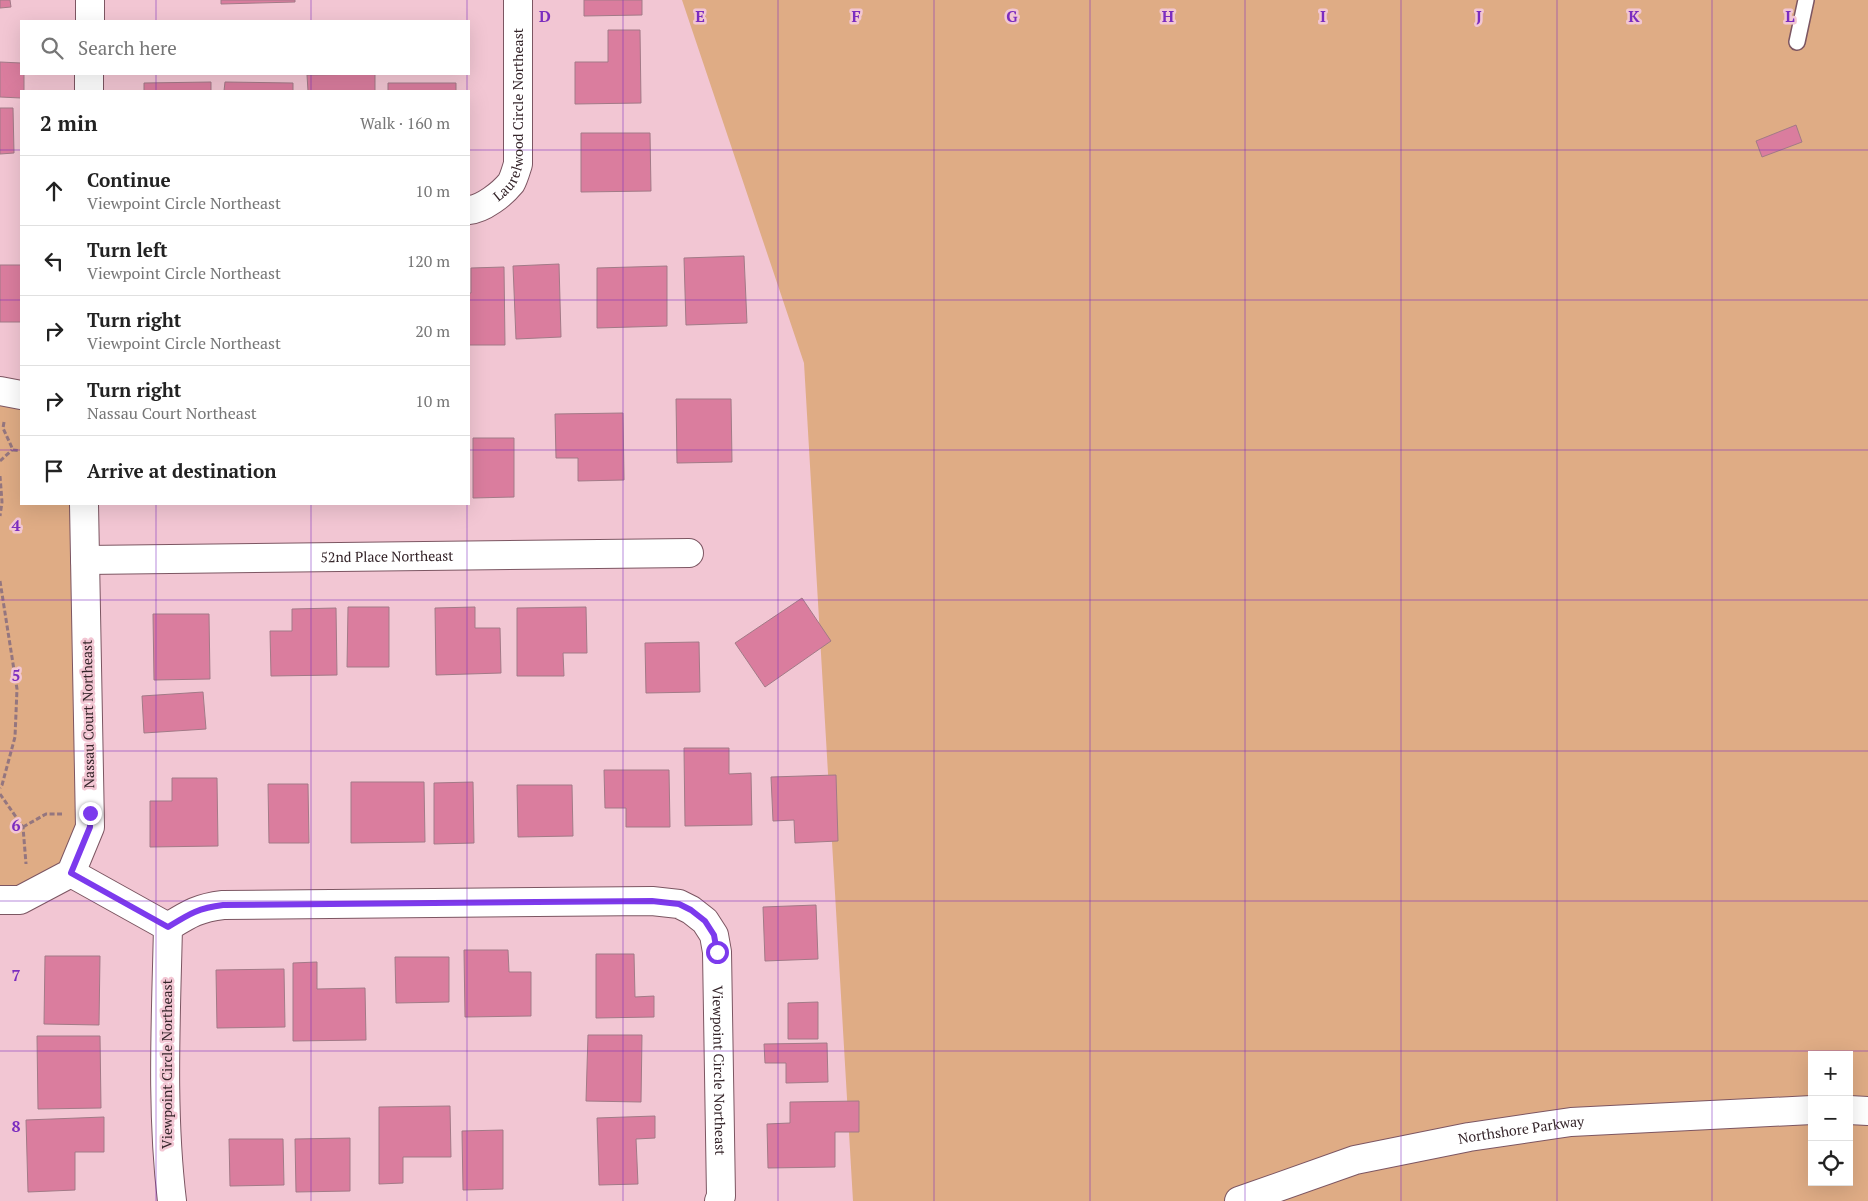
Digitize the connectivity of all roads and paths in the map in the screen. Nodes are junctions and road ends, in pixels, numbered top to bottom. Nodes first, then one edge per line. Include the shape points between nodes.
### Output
1 (90, 0) edge
2 (518, 0) edge
3 (1806, 0) edge
4 (90, 20) edge
5 (1797, 42) dead end
6 (89, 75) edge
7 (89, 90) edge
8 (470, 210) edge
9 (0, 391) edge
10 (20, 395) edge
11 (13, 450) dead end
12 (0, 461) edge
13 (0, 476) edge
14 (84, 505) edge
15 (0, 516) edge
16 (689, 553) dead end
17 (86, 560) junction
18 (0, 581) edge
19 (0, 788) edge
20 (0, 794) edge
21 (90, 813) junction
22 (23, 827) junction
23 (71, 873) junction
24 (39, 890) junction
25 (0, 900) edge
26 (168, 927) junction
27 (1808, 1110) edge
28 (1853, 1110) edge
29 (1868, 1111) edge
30 (172, 1201) edge
31 (720, 1201) edge
32 (1239, 1201) edge

1 - 4 street
2 - 8 street, Laurelwood Circle Northeast via 518,164 511,182 487,204
3 - 5 lane
6 - 7 street
9 - 10 street
11 - 12 path
13 - 15 path
14 - 17 street, Nassau Court Northeast
16 - 17 street, 52nd Place Northeast
17 - 21 street, Nassau Court Northeast
18 - 19 path via 17,689 15,737
20 - 22 path
21 - 22 path via 46,814
21 - 23 street, Nassau Court Northeast via 90,827
22 - 24 path via 24,861
23 - 24 street
23 - 26 street
24 - 25 street via 20,900
26 - 30 street, Viewpoint Circle Northeast via 165,1056 167,1162
26 - 31 street, Viewpoint Circle Northeast via 194,911 223,905 642,901 679,904 705,921 714,935 717,952
27 - 32 street, Northshore Parkway via 1571,1122 1469,1137 1355,1160
28 - 29 street

